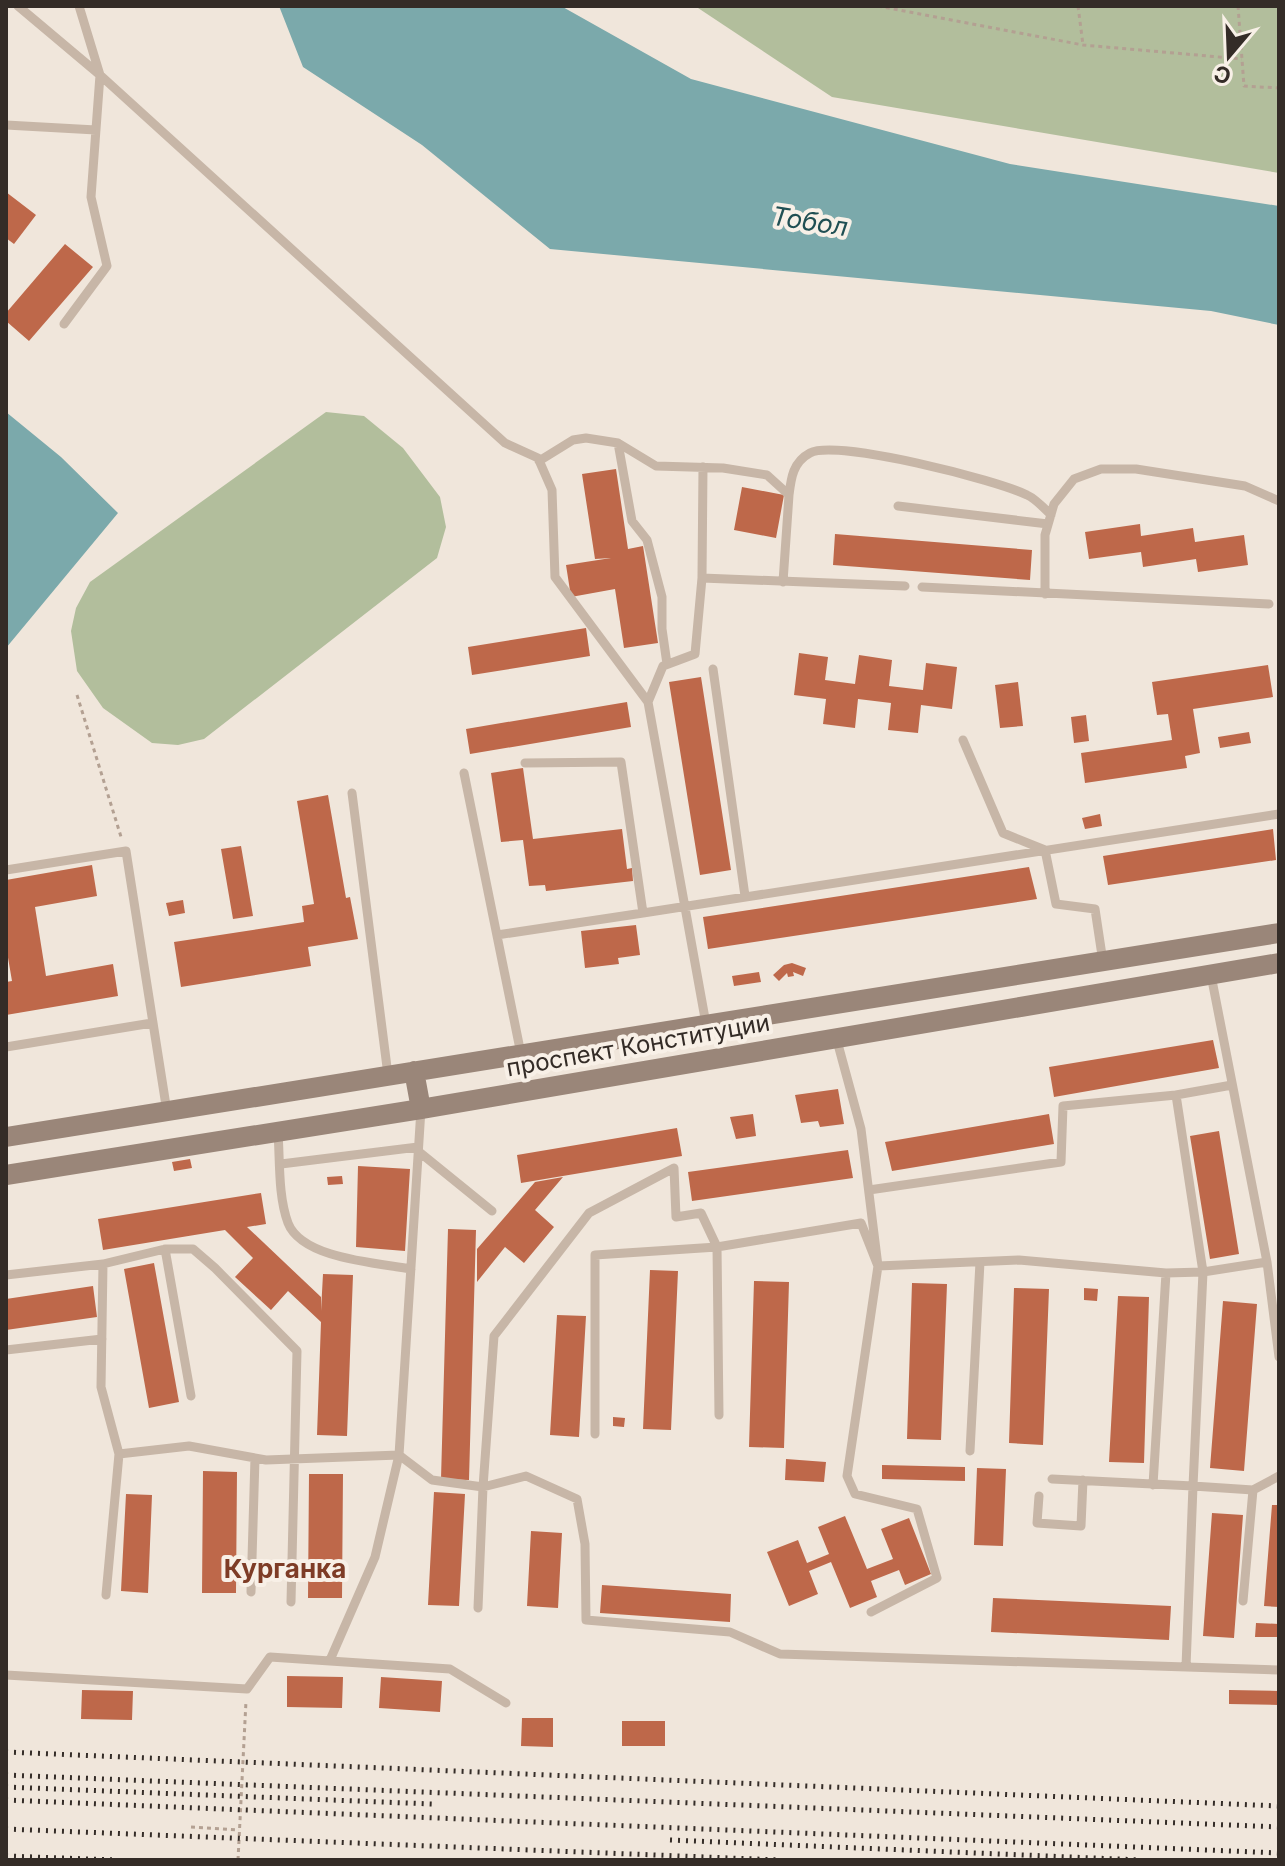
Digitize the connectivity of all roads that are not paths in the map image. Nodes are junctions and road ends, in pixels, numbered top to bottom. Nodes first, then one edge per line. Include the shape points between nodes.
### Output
1 (18, 6) edge
2 (79, 6) edge
3 (100, 75) junction
4 (6, 125) edge
5 (96, 130) junction
6 (64, 324) dead end
7 (618, 443) junction
8 (539, 461) junction
9 (703, 467) junction
10 (789, 495) junction
11 (1279, 501) edge
12 (898, 506) dead end
13 (1050, 519) junction
14 (702, 578) junction
15 (783, 582) junction
16 (905, 586) dead end
17 (922, 587) dead end
18 (1045, 594) junction
19 (1269, 604) dead end
20 (667, 664) junction
21 (713, 669) dead end
22 (648, 702) junction
23 (963, 740) dead end
24 (525, 763) dead end
25 (464, 773) dead end
26 (352, 793) dead end
27 (1279, 814) edge
28 (1045, 850) junction
29 (6, 870) edge
30 (745, 896) junction
31 (685, 905) junction
32 (643, 913) junction
33 (1279, 933) edge
34 (497, 935) junction
35 (1103, 962) junction
36 (1279, 963) edge
37 (1210, 974) junction
38 (1109, 991) junction
39 (152, 1023) junction
40 (706, 1025) junction
41 (675, 1030) junction
42 (836, 1037) junction
43 (6, 1047) edge
44 (521, 1054) junction
45 (681, 1063) junction
46 (414, 1071) junction
47 (388, 1075) junction
48 (1232, 1085) junction
49 (1176, 1095) junction
50 (421, 1109) junction
51 (167, 1112) junction
52 (278, 1132) junction
53 (6, 1137) edge
54 (418, 1149) junction
55 (281, 1164) junction
56 (6, 1175) edge
57 (869, 1190) junction
58 (492, 1211) dead end
59 (717, 1247) junction
60 (165, 1249) junction
61 (980, 1262) junction
62 (1267, 1262) junction
63 (103, 1264) junction
64 (878, 1266) junction
65 (411, 1269) junction
66 (1203, 1272) junction
67 (1166, 1273) junction
68 (6, 1275) edge
69 (102, 1339) junction
70 (6, 1350) edge
71 (1279, 1357) edge
72 (191, 1396) dead end
73 (719, 1415) dead end
74 (595, 1434) dead end
75 (970, 1451) dead end
76 (119, 1454) junction
77 (399, 1455) junction
78 (255, 1458) junction
79 (294, 1459) junction
80 (1279, 1476) edge
81 (1052, 1479) dead end
82 (1083, 1480) junction
83 (1153, 1485) junction
84 (1193, 1486) junction
85 (483, 1487) junction
86 (1253, 1490) junction
87 (1039, 1496) dead end
88 (251, 1592) dead end
89 (106, 1595) dead end
90 (1243, 1601) dead end
91 (291, 1602) dead end
92 (478, 1608) dead end
93 (871, 1612) dead end
94 (330, 1660) junction
95 (1186, 1667) junction
96 (1279, 1670) edge
97 (6, 1675) edge
98 (506, 1703) dead end

1 - 3 lane
2 - 3 lane
3 - 5 lane
3 - 8 lane via 505,443
4 - 5 lane
5 - 6 lane via 91,197 107,266
7 - 8 lane via 573,440
7 - 9 lane via 656,466
7 - 20 lane via 632,521 647,540 662,597
8 - 22 lane via 552,490 555,577
9 - 10 lane via 767,475
9 - 14 lane
10 - 13 lane via 792,472 811,453 836,450 973,476 1030,496
10 - 15 lane
11 - 13 lane via 1245,486 1136,469 1101,469 1074,479 1054,504
12 - 13 lane
13 - 18 lane
14 - 15 lane
14 - 20 lane via 695,654
15 - 16 lane
17 - 18 lane
18 - 19 lane
20 - 22 lane
21 - 30 lane
22 - 31 lane
23 - 28 lane via 1003,833
24 - 32 lane via 621,762
25 - 34 lane
26 - 47 lane
27 - 28 lane
28 - 30 lane
28 - 35 lane via 1056,904 1095,909
29 - 39 lane via 126,851
30 - 31 lane
31 - 32 lane
31 - 40 lane
32 - 34 lane
33 - 35 main road, проспект Конституции
34 - 44 lane
35 - 38 main road
35 - 40 main road, проспект Конституции
36 - 37 main road, проспект Конституции
37 - 38 main road, проспект Конституции
37 - 48 lane
38 - 42 main road, проспект Конституции
39 - 43 lane
39 - 51 lane
40 - 41 main road, проспект Конституции
41 - 44 main road, проспект Конституции
41 - 45 main road
42 - 45 main road, проспект Конституции
42 - 57 lane via 861,1129
44 - 46 main road, проспект Конституции
45 - 50 main road, проспект Конституции
46 - 47 main road, проспект Конституции
46 - 50 main road
47 - 51 main road, проспект Конституции
48 - 49 lane
48 - 62 lane
49 - 57 lane via 1063,1106 1061,1162
49 - 66 lane
50 - 52 main road, проспект Конституции
50 - 54 lane
51 - 53 main road, проспект Конституции
52 - 55 lane
52 - 56 main road, проспект Конституции
54 - 55 lane
54 - 58 lane
54 - 65 lane
55 - 65 lane via 289,1226 303,1243 333,1255
57 - 64 lane
59 - 64 lane via 861,1223
59 - 73 lane
59 - 74 lane via 595,1255
59 - 85 lane via 701,1213 676,1217 674,1168 589,1213 494,1336
60 - 63 lane
60 - 72 lane
60 - 79 lane via 193,1249 297,1351
61 - 64 lane
61 - 67 lane via 1019,1260
61 - 75 lane
62 - 66 lane
62 - 71 lane
63 - 68 lane
63 - 69 lane
64 - 93 lane via 847,1476 855,1494 917,1509 937,1578
65 - 77 lane
66 - 67 lane
66 - 84 lane
67 - 83 lane
69 - 70 lane
69 - 76 lane via 101,1387
76 - 78 lane via 189,1446
76 - 89 lane
77 - 79 lane
77 - 85 lane via 432,1480
77 - 94 lane via 375,1557
78 - 79 lane
78 - 88 lane
79 - 91 lane
80 - 86 lane
81 - 82 lane
82 - 83 lane
82 - 87 lane via 1081,1526 1037,1523
83 - 84 lane
84 - 86 lane
84 - 95 lane
85 - 92 lane
85 - 95 lane via 526,1476 577,1499 585,1544 586,1620 730,1632 780,1654
86 - 90 lane
94 - 97 lane via 270,1657 247,1689
94 - 98 lane via 450,1669
95 - 96 lane

